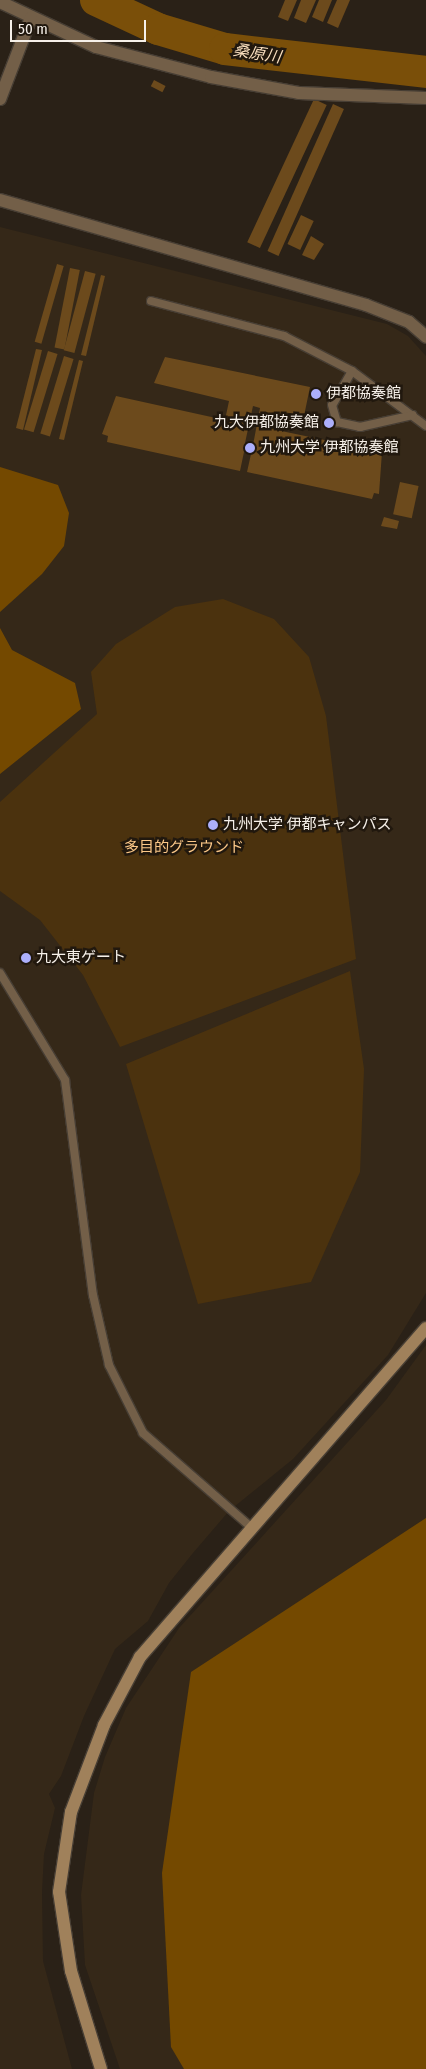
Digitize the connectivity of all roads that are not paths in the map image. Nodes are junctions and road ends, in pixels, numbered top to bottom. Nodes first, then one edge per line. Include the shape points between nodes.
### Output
1 (0, 2) edge
2 (31, 18) junction
3 (0, 98) edge
4 (426, 98) edge
5 (0, 200) edge
6 (151, 301) dead end
7 (426, 337) edge
8 (352, 371) junction
9 (413, 415) junction
10 (426, 426) edge
11 (0, 973) edge
12 (426, 1328) edge
13 (253, 1528) junction
14 (101, 2069) edge

1 - 2 street
2 - 3 street
2 - 4 street via 96,47 250,85 299,93
5 - 7 street via 366,305 409,322
6 - 8 lane via 284,336
8 - 9 lane
8 - 9 lane via 332,405 337,422 360,427
9 - 10 lane
11 - 13 lane via 65,1080 94,1295 110,1365 144,1433
12 - 13 street
13 - 14 street via 140,1657 104,1724 71,1812 58,1892 71,1971

